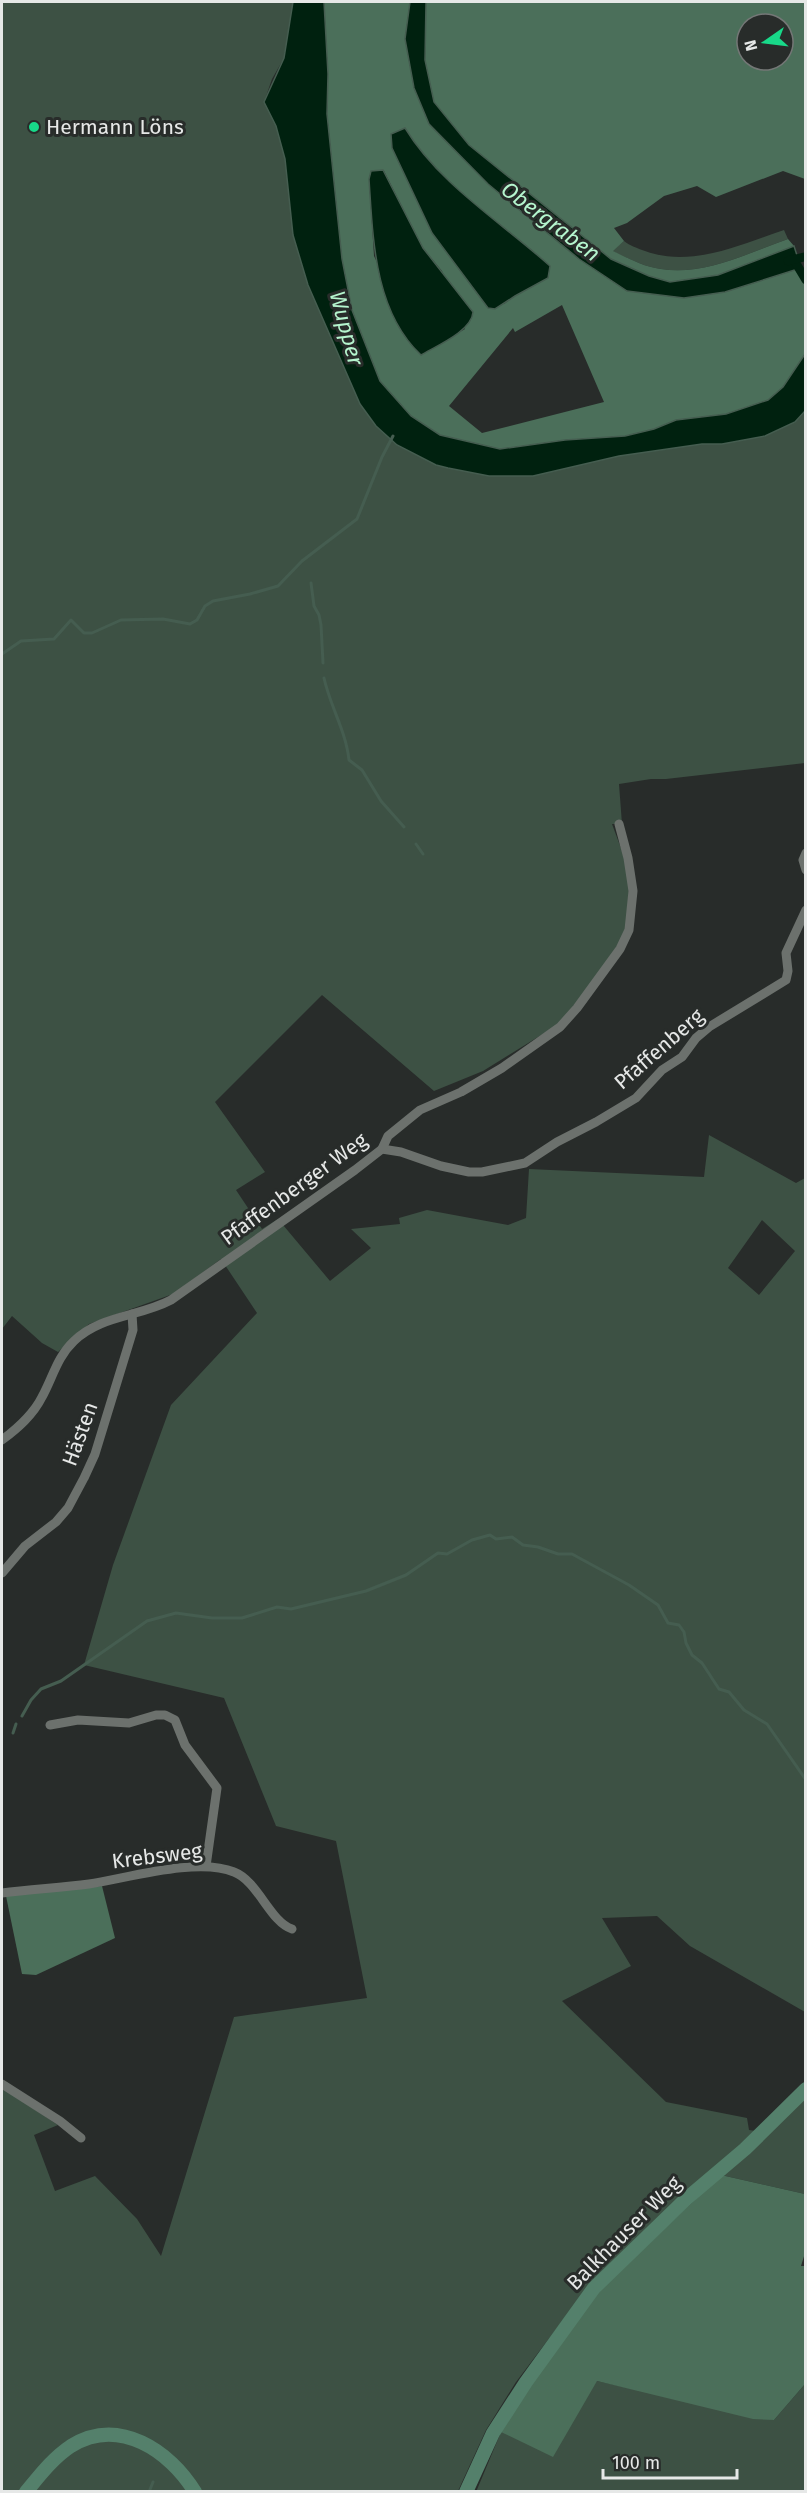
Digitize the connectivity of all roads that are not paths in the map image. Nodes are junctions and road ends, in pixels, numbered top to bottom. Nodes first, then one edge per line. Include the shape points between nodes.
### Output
1 (619, 824) dead end
2 (806, 854) edge
3 (806, 870) edge
4 (806, 910) edge
5 (382, 1149) junction
6 (132, 1314) junction
7 (2, 1440) edge
8 (2, 1573) edge
9 (50, 1725) dead end
10 (206, 1866) junction
11 (2, 1893) edge
12 (292, 1929) dead end
13 (2, 2084) edge
14 (806, 2089) edge
15 (81, 2138) dead end
16 (26, 2492) edge
17 (195, 2492) edge
18 (466, 2492) edge

1 - 5 street, Pfaffenberger Weg via 630,866 632,910 629,930 608,966 560,1027 472,1086 420,1110 388,1136
2 - 3 street
4 - 5 street, Pfaffenberg via 786,953 786,980 709,1027 636,1098 525,1163 469,1173
5 - 6 street, Pfaffenberger Weg via 171,1300
6 - 7 street, Pfaffenberger Weg via 99,1324 74,1341 55,1365 32,1413
6 - 8 street, Hästen via 132,1334 89,1467 68,1508 25,1546
9 - 10 street via 78,1720 129,1723 160,1715 175,1720 185,1745 217,1788
10 - 11 street, Krebsweg
10 - 12 street, Krebsweg via 241,1875
13 - 15 street
14 - 18 main road, Balkhauser Weg via 594,2288 492,2433
16 - 17 main road via 49,2464 72,2446 110,2436 155,2448 178,2467

